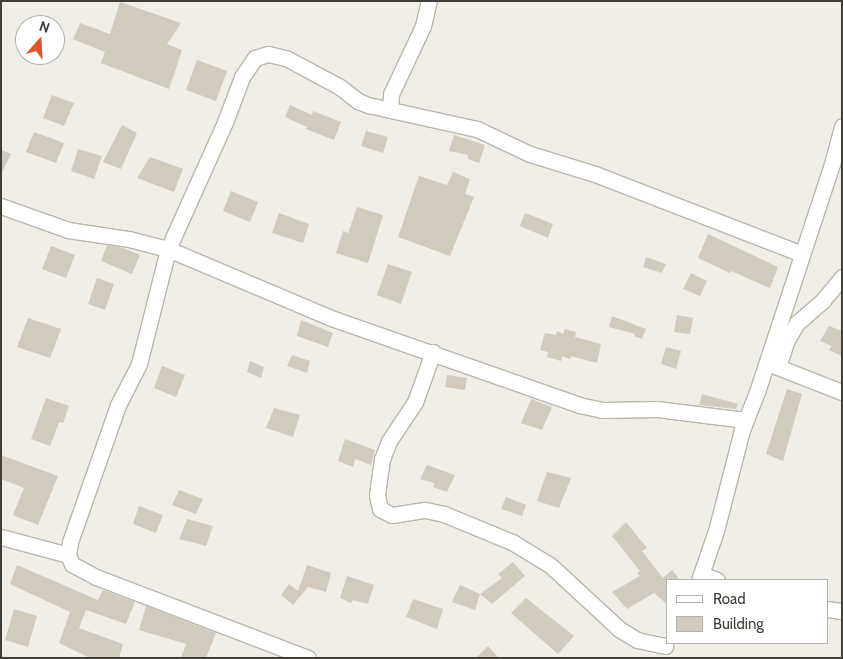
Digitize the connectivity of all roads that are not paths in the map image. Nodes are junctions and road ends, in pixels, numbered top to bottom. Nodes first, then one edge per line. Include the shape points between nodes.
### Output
1 (429, 1) edge
2 (390, 110) junction
3 (842, 126) edge
4 (1, 206) edge
5 (168, 249) junction
6 (802, 254) junction
7 (842, 277) edge
8 (433, 352) junction
9 (772, 364) junction
10 (842, 392) edge
11 (746, 420) junction
12 (1, 537) edge
13 (68, 555) junction
14 (701, 577) edge
15 (828, 609) edge
16 (842, 611) edge
17 (665, 648) edge
18 (308, 658) edge

1 - 2 street via 423,26 391,94
2 - 5 street via 358,101 340,87 286,58 268,54 255,58 242,78 226,122
2 - 6 street via 477,129 530,154 595,174
3 - 6 street
4 - 5 street via 68,230 129,239
5 - 8 street via 331,318
5 - 13 street via 139,364 118,405
6 - 9 street
7 - 9 street via 823,300 797,323
8 - 11 street via 579,405 602,410 657,409
8 - 17 street via 415,402 389,441 382,460 377,495 380,509 392,515 425,510 444,514 512,542 550,565 619,629 637,640
9 - 10 street
9 - 11 street
11 - 14 street
12 - 13 street
13 - 18 street via 72,564 96,577
15 - 16 street

